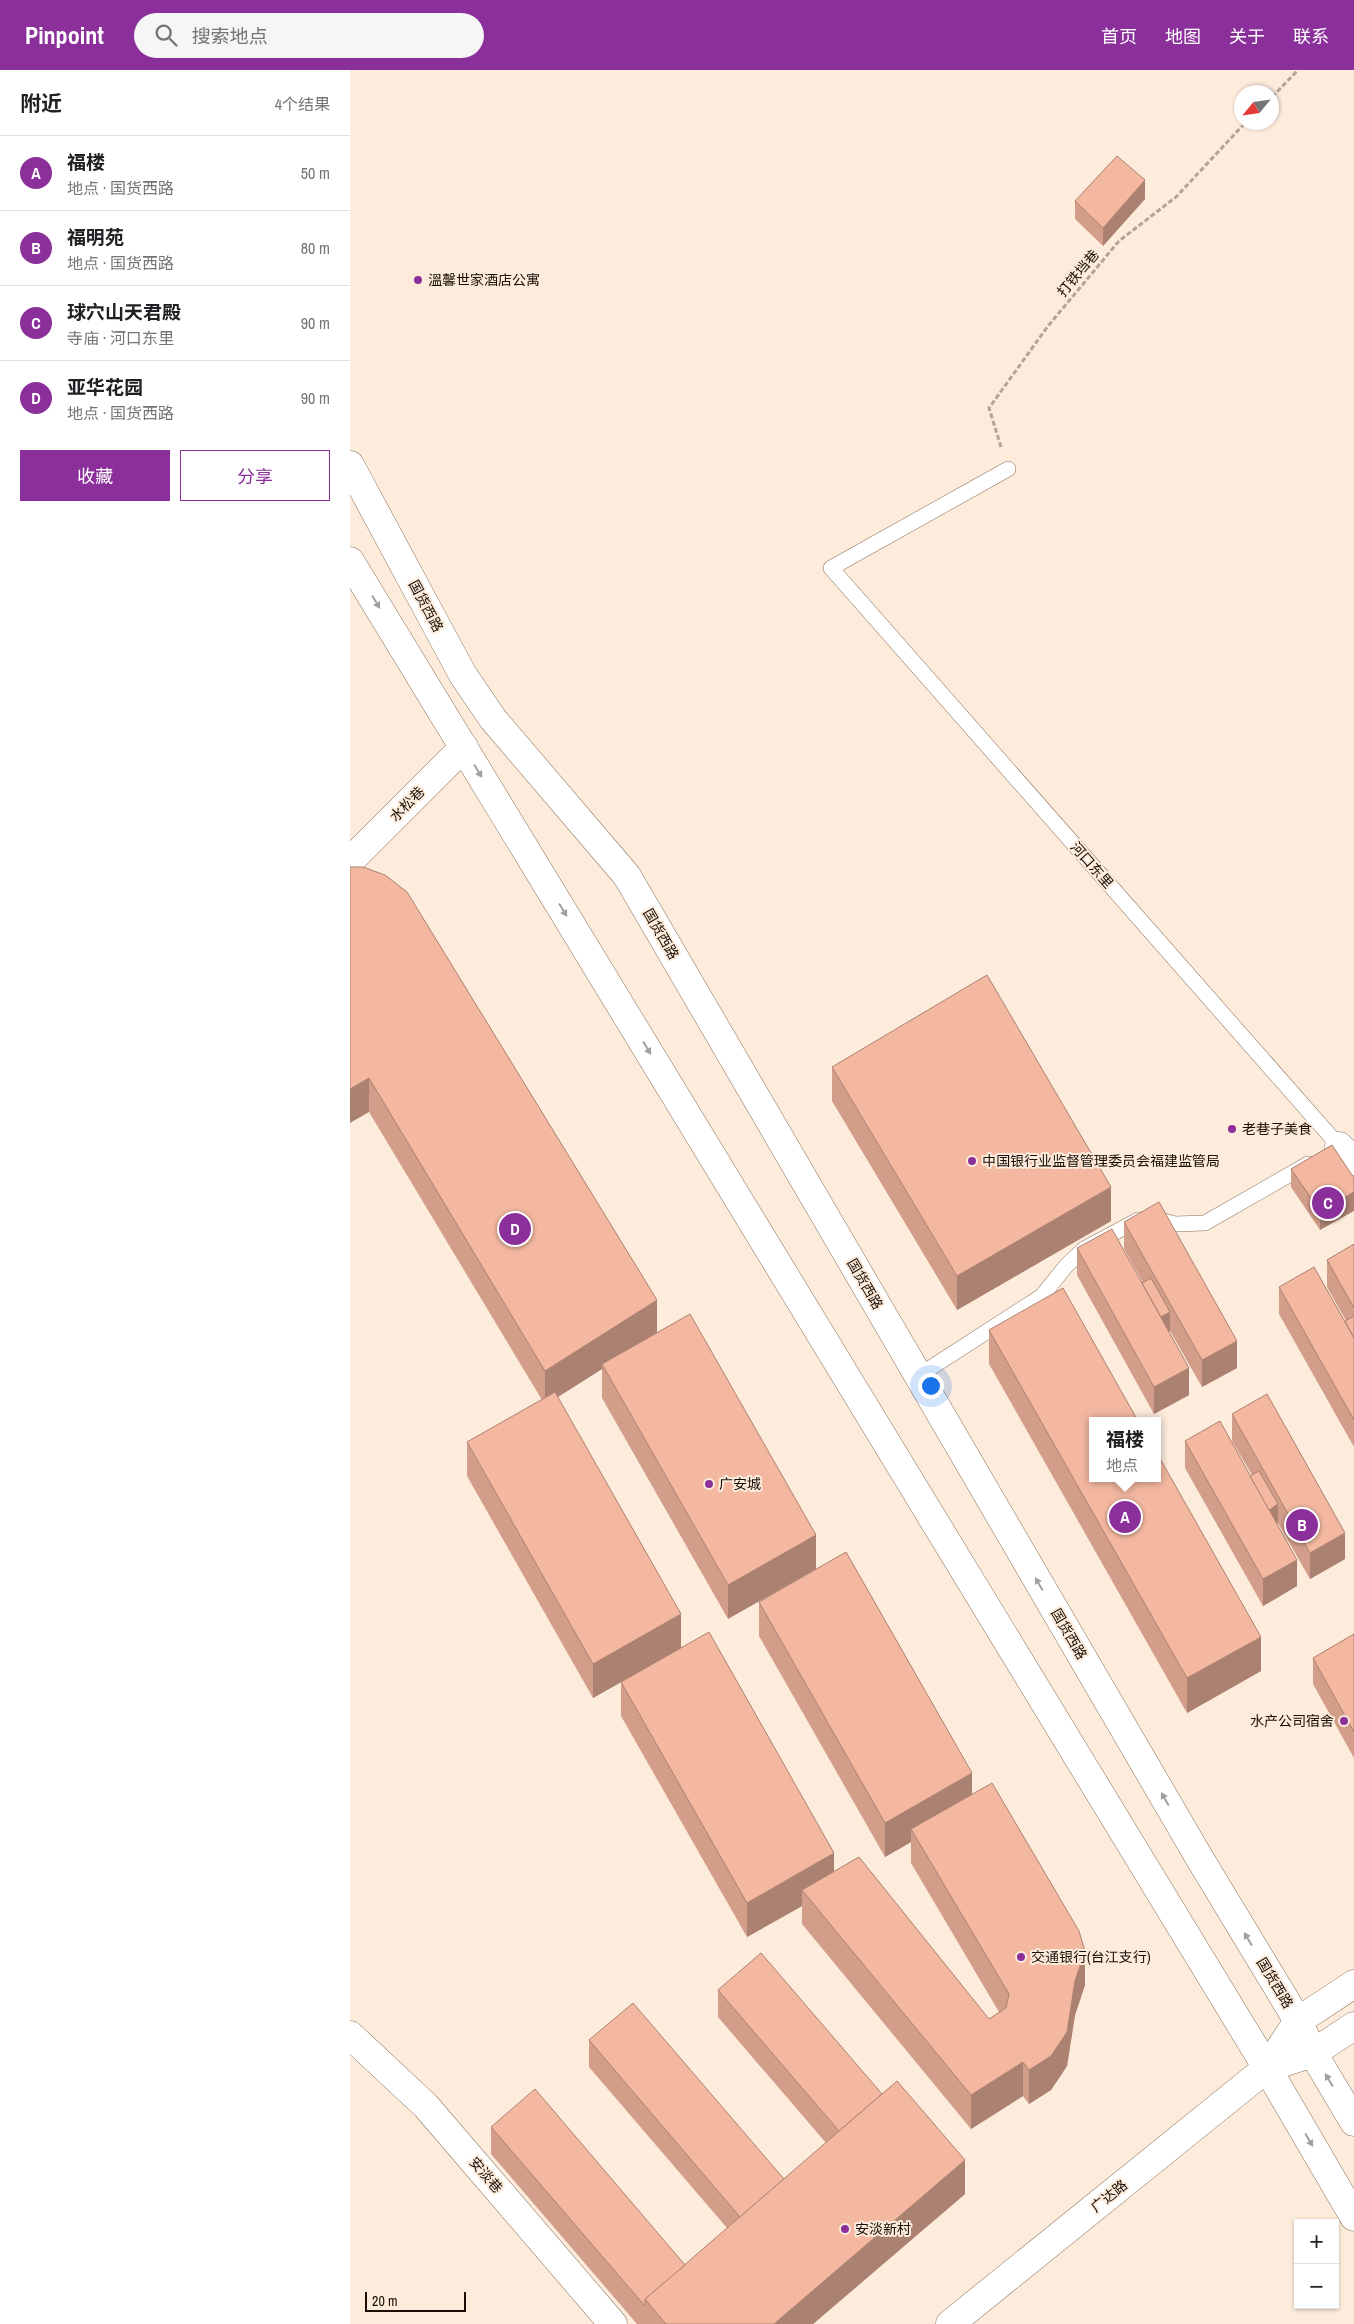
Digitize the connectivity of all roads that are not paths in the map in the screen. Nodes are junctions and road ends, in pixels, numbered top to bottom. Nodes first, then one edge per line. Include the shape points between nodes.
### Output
1 (350, 465) edge
2 (1008, 469) road end
3 (350, 560) edge
4 (464, 746) junction
5 (350, 861) edge
6 (1347, 1154) edge
7 (918, 1376) junction
8 (1354, 1984) edge
9 (1298, 2021) junction
10 (1354, 2026) edge
11 (350, 2035) edge
12 (1313, 2053) junction
13 (1268, 2068) junction
14 (1354, 2122) edge
15 (1354, 2217) edge
16 (613, 2324) edge
17 (950, 2324) edge

1 - 7 main road, 国货西路 via 463,675 493,720 627,876
2 - 6 lane, 河口东里 via 832,568
3 -> 4 main road
4 - 5 main road, 水松巷
4 -> 13 main road
6 - 7 lane via 1205,1223 1176,1224 1156,1218 1138,1220 1084,1249 1042,1296
9 -> 7 main road, 国货西路
8 - 9 main road, 广达路
9 - 12 main road, 国货西路
9 - 13 main road, 广达路
10 - 12 main road, 广达路
11 - 16 main road, 安淡巷 via 426,2106
12 - 13 main road, 广达路
14 -> 12 main road, 国货西路
13 -> 15 main road
13 - 17 main road, 广达路

